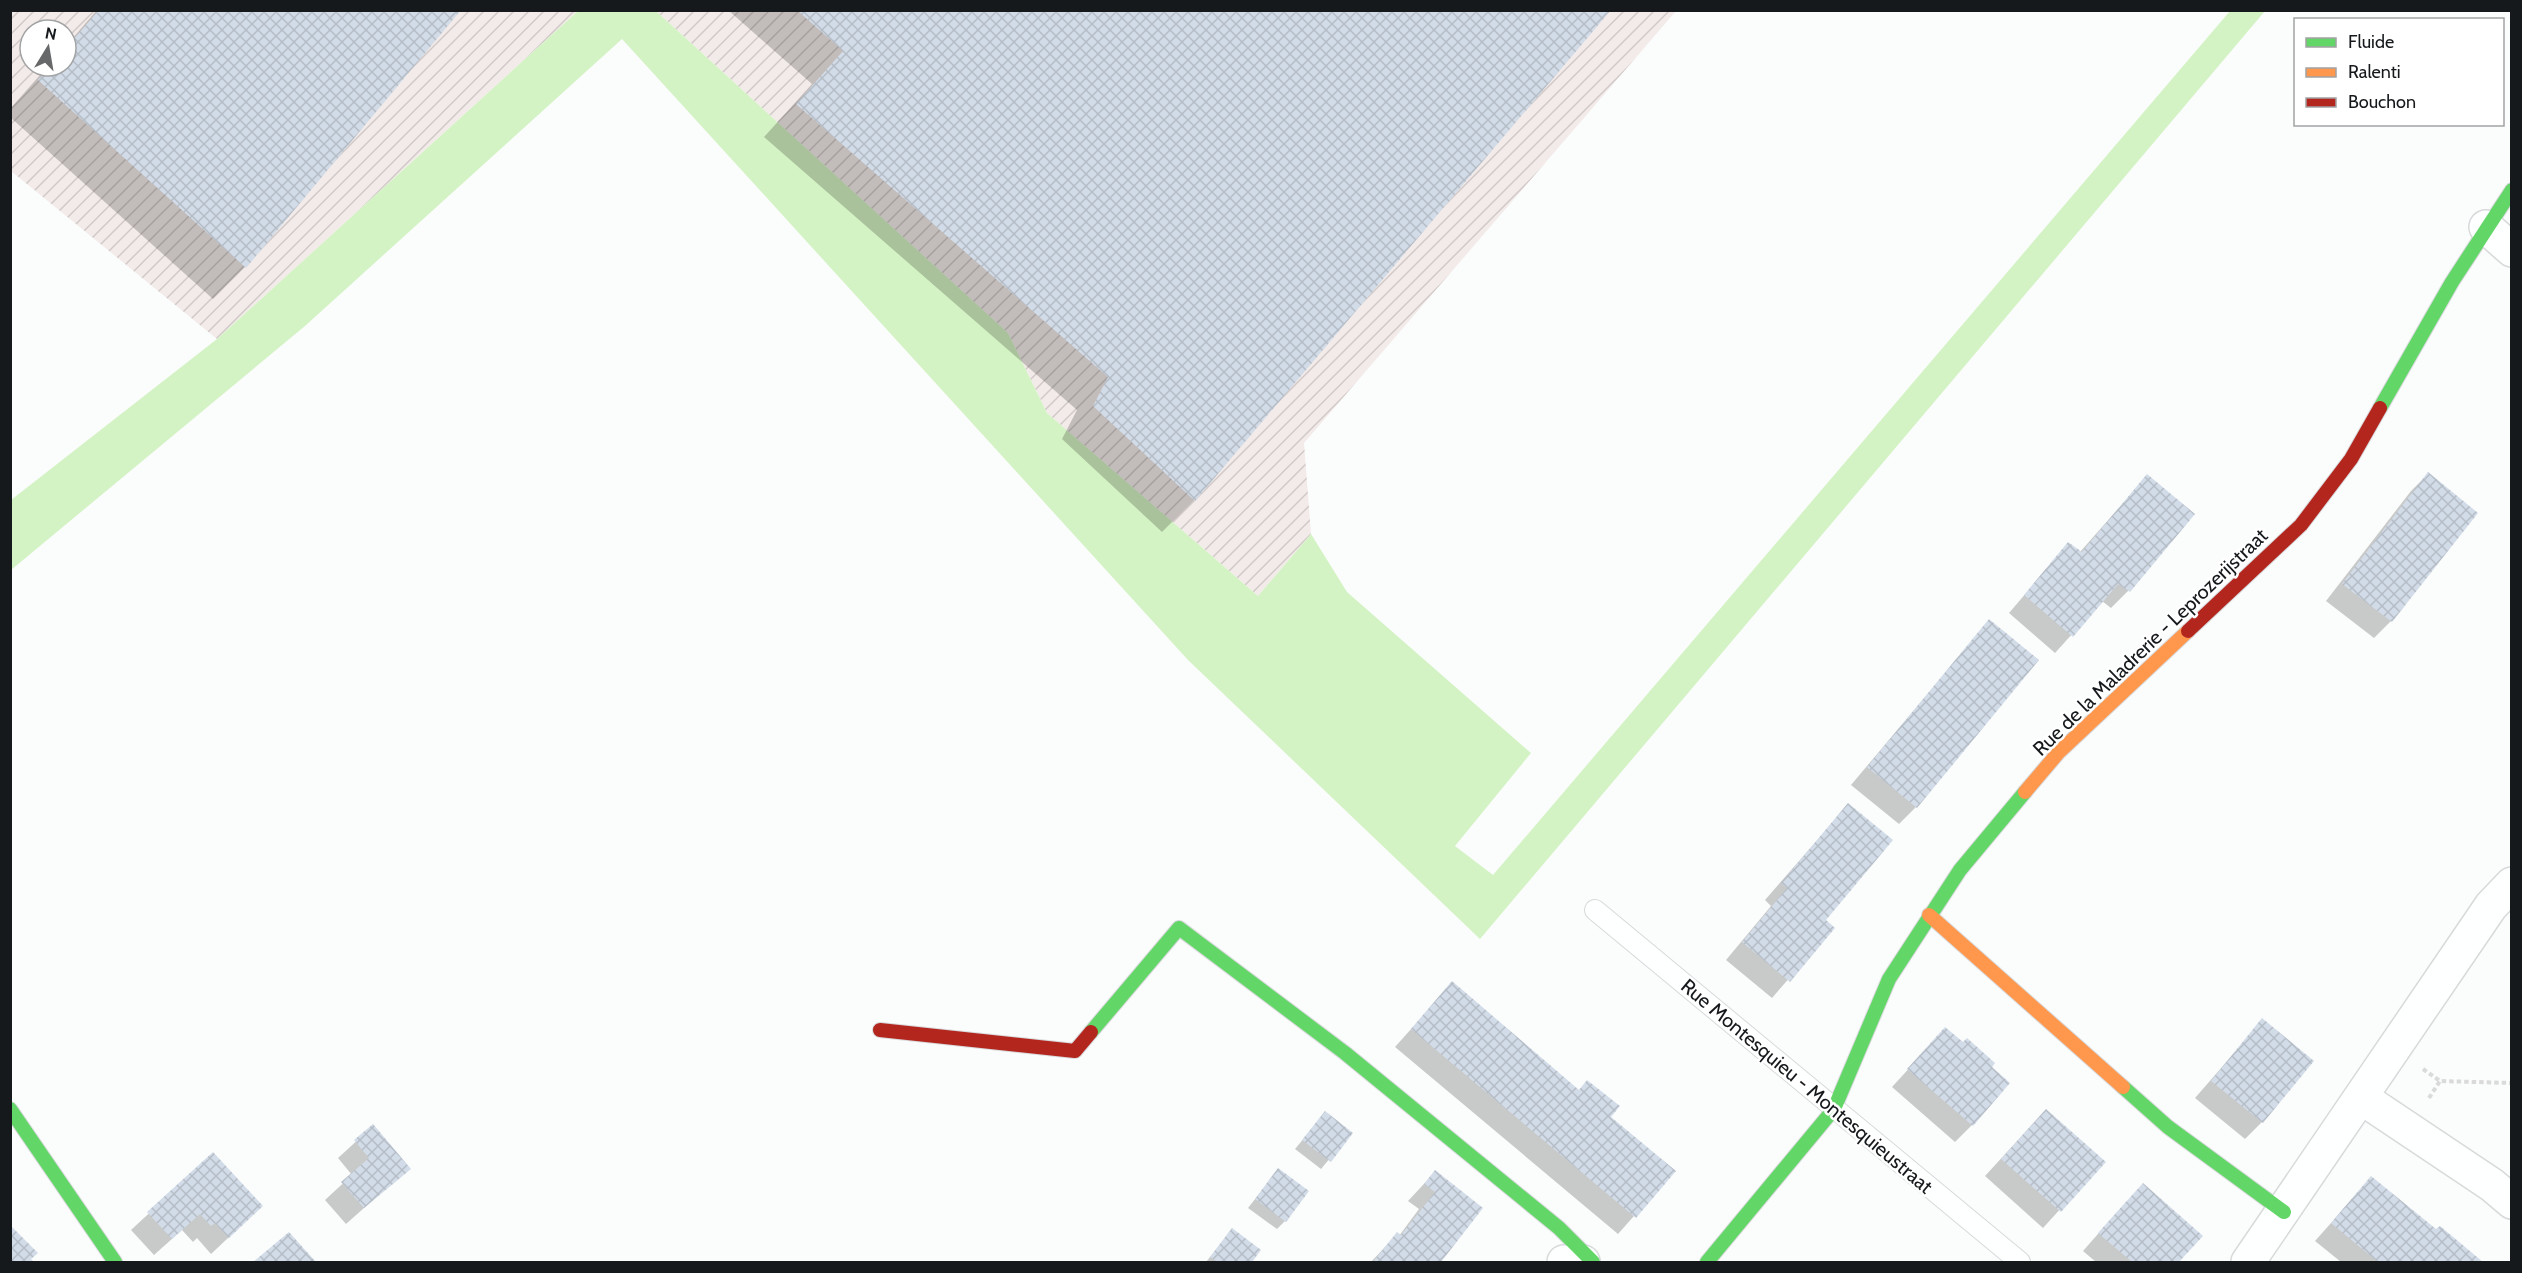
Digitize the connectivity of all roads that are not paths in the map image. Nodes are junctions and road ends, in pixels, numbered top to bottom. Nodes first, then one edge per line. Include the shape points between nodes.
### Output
1 (2511, 190) edge
2 (2486, 227) junction
3 (2511, 250) edge
4 (2511, 884) edge
5 (1594, 910) dead end
6 (1929, 915) junction
7 (880, 1030) dead end
8 (2362, 1098) junction
9 (10, 1109) edge
10 (1834, 1109) junction
11 (2511, 1202) edge
12 (2284, 1212) junction
13 (115, 1263) edge
14 (1564, 1263) edge
15 (1582, 1263) edge
16 (1593, 1263) edge
17 (1707, 1263) edge
18 (2019, 1263) edge
19 (2248, 1263) edge

1 - 2 street, Rue de la Maladrerie - Leprozerijstraat
2 - 3 street
2 - 6 street, Rue de la Maladrerie - Leprozerijstraat via 2351,459 2301,525 2058,753 1960,870
4 - 8 street via 2491,906
5 - 10 lane, Rue Montesquieu - Montesquieustraat
6 - 10 street, Rue de la Maladrerie - Leprozerijstraat via 1889,980
6 - 12 street via 2168,1127
7 - 16 street via 1075,1051 1179,928 1345,1053 1559,1228
8 - 11 street via 2492,1185
8 - 12 street
9 - 13 street
10 - 17 street, Rue de la Maladrerie - Leprozerijstraat
10 - 18 lane, Rue Montesquieu - Montesquieustraat
12 - 19 street
14 - 15 street

